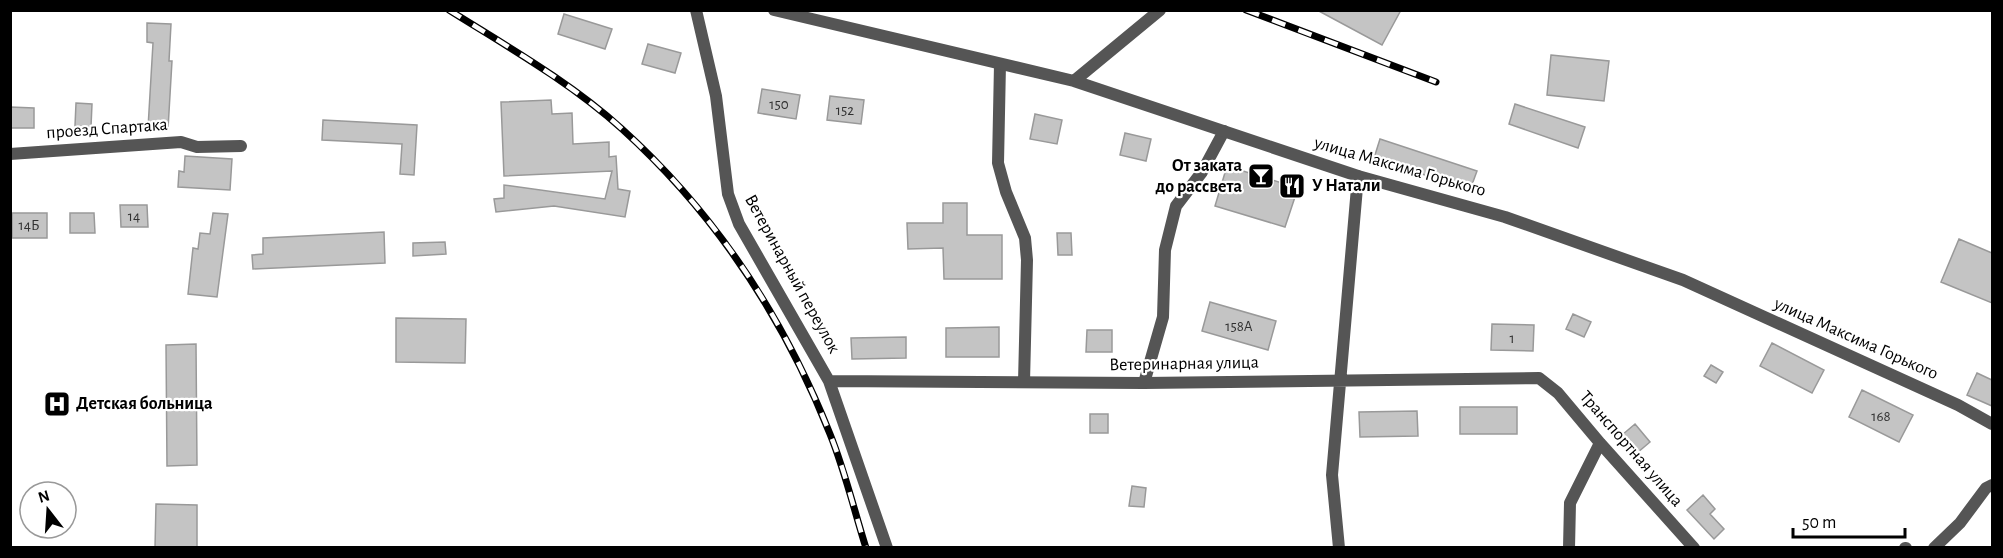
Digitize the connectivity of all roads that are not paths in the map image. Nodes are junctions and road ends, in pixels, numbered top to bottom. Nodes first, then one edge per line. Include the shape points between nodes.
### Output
1 (696, 10) edge
2 (774, 10) edge
3 (1160, 10) edge
4 (1000, 64) junction
5 (1074, 81) junction
6 (1224, 131) junction
7 (241, 146) dead end
8 (10, 154) edge
9 (1358, 176) junction
10 (1539, 378) joint
11 (1340, 380) junction
12 (829, 381) junction
13 (1024, 382) junction
14 (1144, 383) junction
15 (1992, 424) edge
16 (1600, 443) junction
17 (1992, 485) edge
18 (887, 548) edge
19 (1339, 548) edge
20 (1569, 548) edge
21 (1694, 548) edge
22 (1934, 548) edge

1 - 12 street, Ветеринарный переулок via 716,96 728,194 739,224
2 - 4 street, улица Максима Горького
3 - 5 street
4 - 5 street, улица Максима Горького
4 - 13 street via 998,163 1025,238 1027,260
5 - 6 street, улица Максима Горького
6 - 9 street, улица Максима Горького
6 - 14 street via 1202,172 1176,206 1165,250 1163,317
7 - 8 street, проезд Спартака via 197,147 181,142
9 - 11 street
9 - 15 street, улица Максима Горького via 1505,217 1683,280
10 - 11 street, Ветеринарная улица
10 - 16 street, Транспортная улица via 1558,393
11 - 14 street, Ветеринарная улица
11 - 19 street via 1332,475
12 - 13 street, Ветеринарная улица
12 - 18 street, Ветеринарный переулок
13 - 14 street, Ветеринарная улица
16 - 20 street via 1570,503
16 - 21 street, Транспортная улица
17 - 22 street

